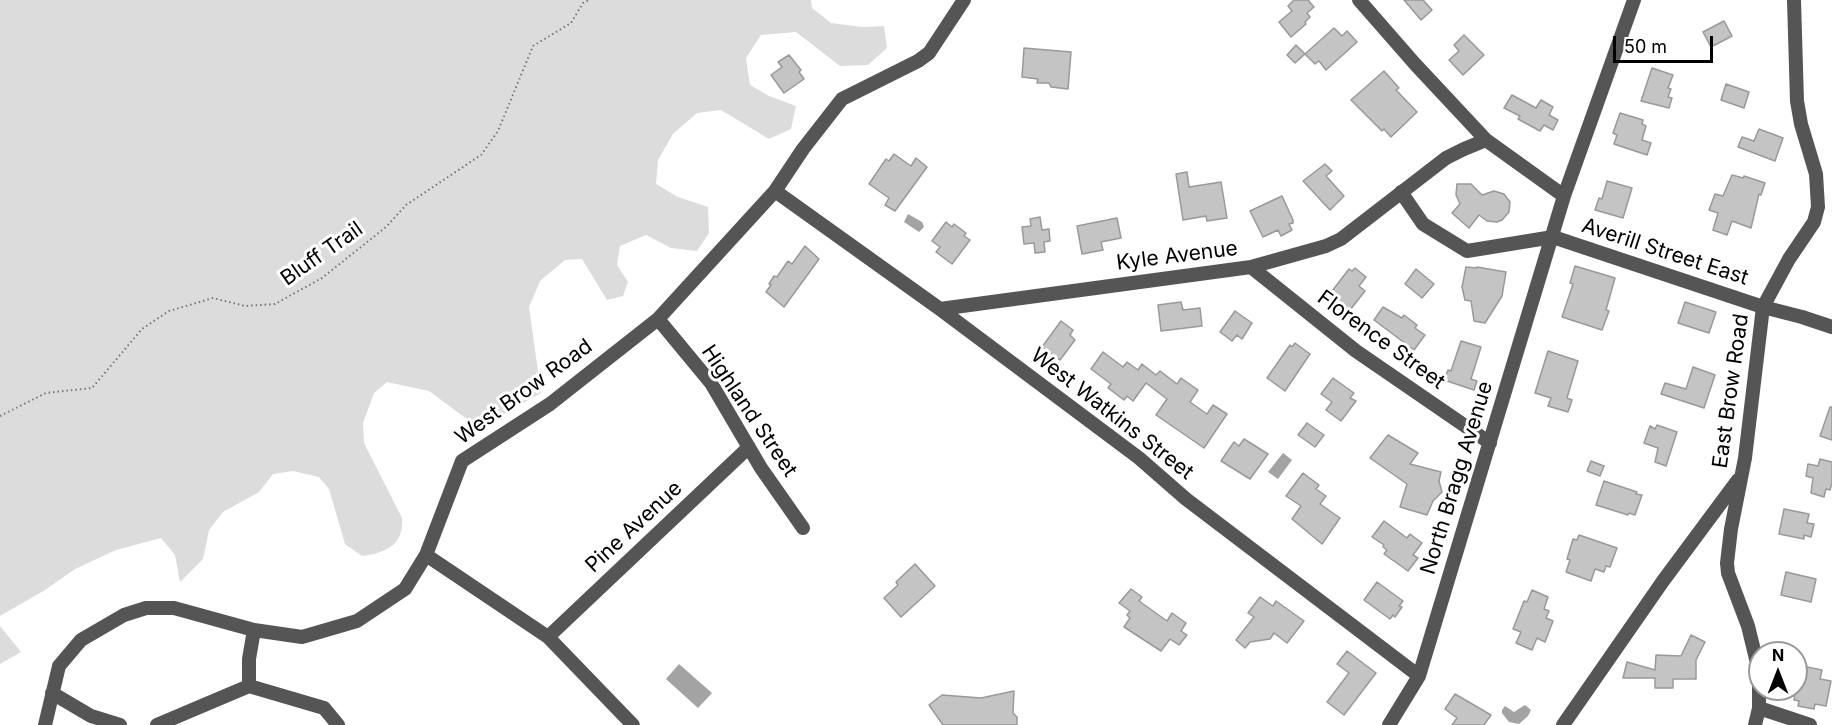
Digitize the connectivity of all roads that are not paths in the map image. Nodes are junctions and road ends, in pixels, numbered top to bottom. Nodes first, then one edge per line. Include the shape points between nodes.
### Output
1 (964, 0) edge
2 (1359, 0) edge
3 (1634, 0) edge
4 (1795, 1) edge
5 (1486, 140) junction
6 (775, 191) junction
7 (1401, 192) junction
8 (1564, 196) junction
9 (1553, 237) junction
10 (1251, 267) junction
11 (1763, 307) junction
12 (940, 309) junction
13 (658, 319) junction
14 (1832, 327) edge
15 (1490, 443) junction
16 (749, 447) junction
17 (1741, 476) junction
18 (803, 528) dead end
19 (426, 555) junction
20 (254, 630) junction
21 (548, 637) junction
22 (1419, 676) junction
23 (249, 686) junction
24 (52, 693) junction
25 (1759, 708) junction
26 (45, 725) edge
27 (120, 725) edge
28 (156, 725) edge
29 (338, 725) edge
30 (633, 725) edge
31 (1389, 725) edge
32 (1563, 725) edge
33 (1755, 725) edge
34 (1810, 725) edge

1 - 6 street, West Brow Road via 929,53 842,99
2 - 5 street
3 - 8 street
4 - 11 street, East Brow Road via 1798,111 1816,174 1818,207 1814,222
5 - 7 street, Kyle Avenue via 1446,158
5 - 8 street
6 - 12 street, West Watkins Street
6 - 13 street, West Brow Road
7 - 9 street via 1423,224 1467,251
7 - 10 street, Kyle Avenue via 1341,239
8 - 9 street, North Bragg Avenue
9 - 11 street, Averill Street East
9 - 15 street, North Bragg Avenue
10 - 12 street, Kyle Avenue
10 - 15 street, Florence Street via 1356,351
11 - 14 street, Averill Street East
11 - 17 street, East Brow Road
12 - 22 street, West Watkins Street
13 - 16 street, Highland Street via 711,383
13 - 19 street, West Brow Road via 550,404 462,461
15 - 22 street, North Bragg Avenue
16 - 18 street, Highland Street
16 - 21 street, Pine Avenue
17 - 25 street, East Brow Road via 1728,550 1728,573 1759,670
17 - 32 street
19 - 20 street, West Brow Road via 405,589 357,621 302,637
19 - 21 street
20 - 23 street
20 - 24 street, West Brow Road via 174,609 146,608 124,615 81,640 59,666
21 - 30 street
22 - 31 street, North Bragg Avenue
23 - 28 street
23 - 29 street via 324,708
24 - 26 street, West Brow Road
24 - 27 street via 92,716
25 - 33 street, East Brow Road
25 - 34 street

